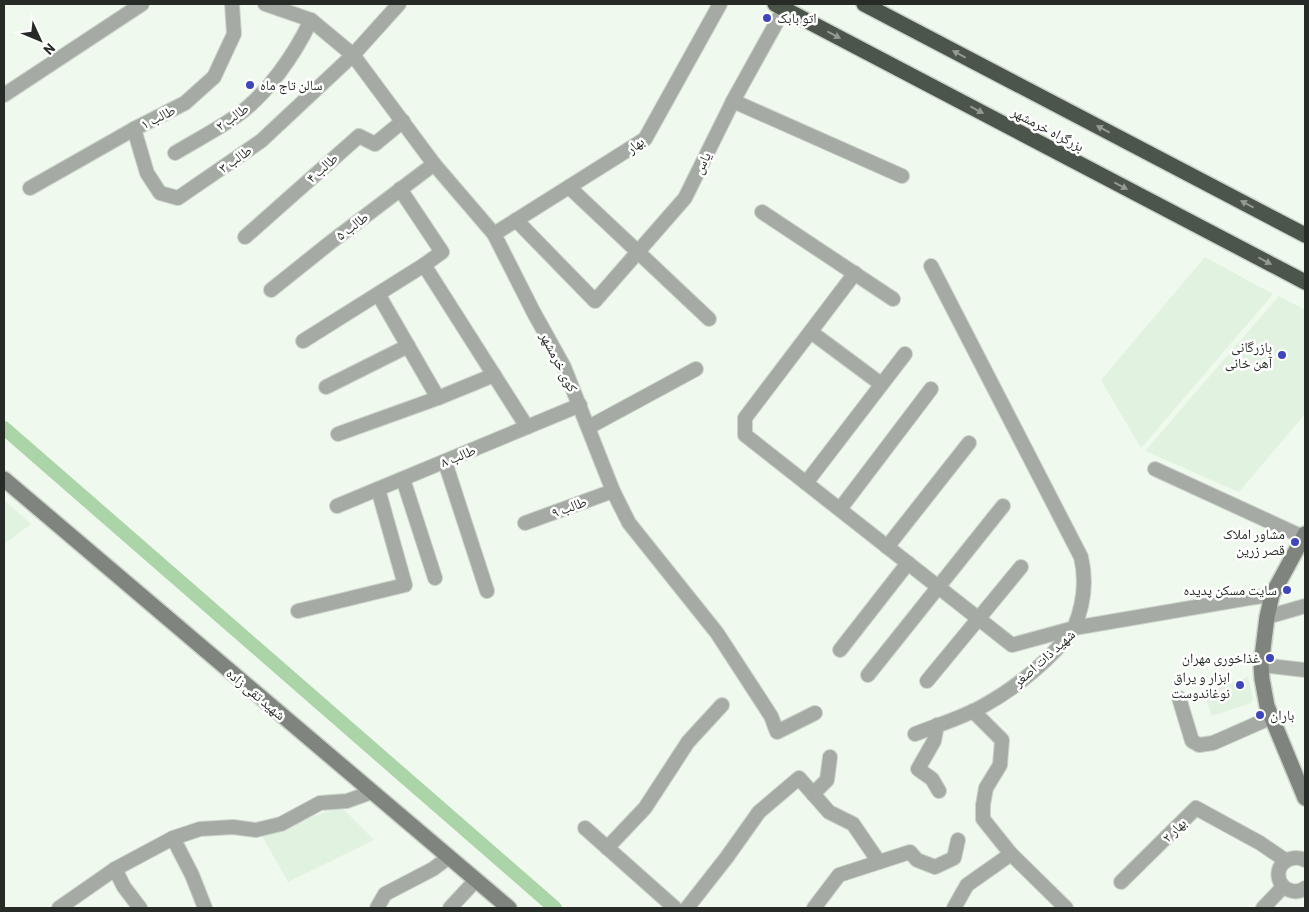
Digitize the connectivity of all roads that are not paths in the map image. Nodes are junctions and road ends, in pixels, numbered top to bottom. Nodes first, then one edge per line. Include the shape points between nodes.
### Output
1 (142, 4) edge
2 (232, 4) edge
3 (265, 4) edge
4 (305, 4) edge
5 (399, 4) edge
6 (720, 4) edge
7 (864, 4) edge
8 (779, 6) edge
9 (296, 14) junction
10 (311, 20) junction
11 (353, 55) junction
12 (4, 95) edge
13 (733, 101) junction
14 (403, 121) junction
15 (134, 129) junction
16 (175, 153) dead end
17 (434, 164) junction
18 (902, 176) dead end
19 (569, 187) junction
20 (30, 188) dead end
21 (400, 189) junction
22 (762, 212) dead end
23 (516, 220) junction
24 (494, 234) junction
25 (1305, 235) edge
26 (245, 237) dead end
27 (639, 252) junction
28 (424, 265) junction
29 (931, 266) dead end
30 (855, 273) junction
31 (1305, 282) edge
32 (271, 290) dead end
33 (378, 294) junction
34 (893, 299) dead end
35 (709, 319) dead end
36 (811, 332) junction
37 (303, 341) dead end
38 (408, 346) junction
39 (905, 354) dead end
40 (696, 369) dead end
41 (494, 375) junction
42 (881, 384) junction
43 (326, 387) dead end
44 (932, 389) dead end
45 (438, 398) junction
46 (580, 405) junction
47 (589, 427) junction
48 (527, 428) junction
49 (338, 434) dead end
50 (969, 443) dead end
51 (444, 462) junction
52 (1154, 469) dead end
53 (4, 479) edge
54 (403, 479) junction
55 (806, 483) junction
56 (378, 489) junction
57 (613, 491) junction
58 (337, 506) dead end
59 (1003, 506) dead end
60 (840, 509) junction
61 (525, 523) dead end
62 (1304, 536) edge
63 (888, 547) junction
64 (908, 563) junction
65 (1021, 567) dead end
66 (435, 578) dead end
67 (939, 587) junction
68 (487, 591) dead end
69 (1272, 595) junction
70 (1305, 606) edge
71 (298, 611) dead end
72 (1267, 617) junction
73 (978, 618) junction
74 (1074, 628) junction
75 (840, 650) dead end
76 (1261, 664) junction
77 (1305, 670) edge
78 (868, 675) dead end
79 (927, 681) dead end
80 (1179, 698) dead end
81 (722, 705) dead end
82 (973, 711) junction
83 (816, 713) dead end
84 (1272, 717) junction
85 (937, 725) junction
86 (915, 734) dead end
87 (830, 758) dead end
88 (939, 791) dead end
89 (372, 792) junction
90 (813, 794) junction
91 (1305, 798) edge
92 (584, 828) dead end
93 (173, 838) junction
94 (958, 840) dead end
95 (607, 848) junction
96 (1010, 854) junction
97 (449, 857) junction
98 (1285, 860) junction
99 (1305, 860) edge
100 (879, 862) junction
101 (115, 868) junction
102 (476, 880) junction
103 (1121, 882) dead end
104 (1283, 887) junction
105 (1305, 888) edge
106 (59, 908) edge
107 (140, 908) edge
108 (205, 908) edge
109 (377, 908) edge
110 (450, 908) edge
111 (509, 908) edge
112 (675, 908) edge
113 (687, 908) edge
114 (814, 908) edge
115 (954, 908) edge
116 (1066, 908) edge
117 (1263, 908) edge

1 - 12 street
2 - 15 street, طالب ۱ via 234,34 214,77 185,103
3 - 9 street, کوی خرمشهر
4 - 9 street
5 - 11 street
6 - 19 street, بهار via 645,140
25 -> 7 highway, بزرگراه خرمشهر
8 - 13 street, یاس
8 -> 31 highway, بزرگراه خرمشهر
9 - 10 street, کوی خرمشهر
10 - 11 street, کوی خرمشهر
10 - 16 street, طالب ۲ via 283,68 248,107
11 - 14 street, کوی خرمشهر
11 - 15 street, طالب ۳ via 261,141 178,198 160,193 147,174
13 - 18 street
13 - 27 street, یاس via 685,198
14 - 17 street, کوی خرمشهر
14 - 26 street, طالب ۴ via 375,144 359,136
15 - 20 street, طالب ۱
17 - 21 street, طالب ۵
17 - 24 street, کوی خرمشهر
19 - 23 street, بهار
19 - 27 street
21 - 28 street via 442,252
21 - 32 street, طالب ۵
22 - 30 street
23 - 24 street, بهار
23 - 27 street, یاس via 596,301
24 - 46 street, کوی خرمشهر via 564,366
27 - 35 street
28 - 33 street
28 - 41 street
29 - 74 street via 1081,557 1085,570 1082,610
30 - 34 street
30 - 36 street
33 - 37 street
33 - 38 street
36 - 42 street
36 - 55 street via 745,418 745,435
38 - 43 street
38 - 45 street
39 - 42 street
40 - 47 street
41 - 45 street
41 - 48 street
42 - 55 street
44 - 60 street
45 - 49 street
46 - 47 street, کوی خرمشهر
46 - 48 street, طالب ۸
47 - 57 street, کوی خرمشهر
48 - 51 street, طالب ۸
50 - 63 street
51 - 54 street, طالب ۸
51 - 68 street
52 - 62 street
53 - 89 main road, شهید تقی زاده
54 - 56 street, طالب ۸
54 - 66 street
55 - 60 street
56 - 58 street, طالب ۸
56 - 71 street via 404,584
57 - 61 street, طالب ۹
57 - 83 street, کوی خرمشهر via 629,523 717,633 771,716 777,732
59 - 67 street
60 - 63 street
62 - 69 main road
63 - 64 street
64 - 67 street
64 - 75 street
65 - 73 street
67 - 73 street
67 - 78 street
69 - 72 main road
69 - 74 street, شهید ذات اصغر
70 - 72 street
72 - 76 main road
73 - 74 street via 1012,645
73 - 79 street
74 - 82 street, شهید ذات اصغر via 1036,668 1005,693
76 - 77 street
76 - 84 main road via 1267,706
80 - 84 street via 1192,741 1199,744 1212,743
81 - 95 street via 688,742 645,808
82 - 85 street, شهید ذات اصغر
82 - 96 street via 1002,740 1000,764 986,788 983,805 984,819
84 - 91 main road
85 - 86 street, شهید ذات اصغر
85 - 88 street via 934,741 918,768 932,779
87 - 90 street via 826,780
89 - 93 street via 347,801 320,803 281,824 256,830 233,827 200,829
89 - 97 main road, شهید تقی زاده
90 - 100 street via 829,812 852,824
90 - 113 street via 800,778 759,812
92 - 95 street
93 - 101 street
93 - 108 street
94 - 100 street via 954,858 935,868 917,860 910,852
95 - 112 street
96 - 115 street via 967,885
96 - 116 street
97 - 102 main road, شهید تقی زاده
97 - 109 street via 385,894
98 - 99 street via 1294,857
98 - 103 street, بهار ۲ via 1196,808
98 - 104 street via 1279,868
100 - 114 street via 840,875
101 - 106 street
101 - 107 street
102 - 110 street
102 - 111 main road, شهید تقی زاده
104 - 105 street via 1292,892
104 - 117 street

